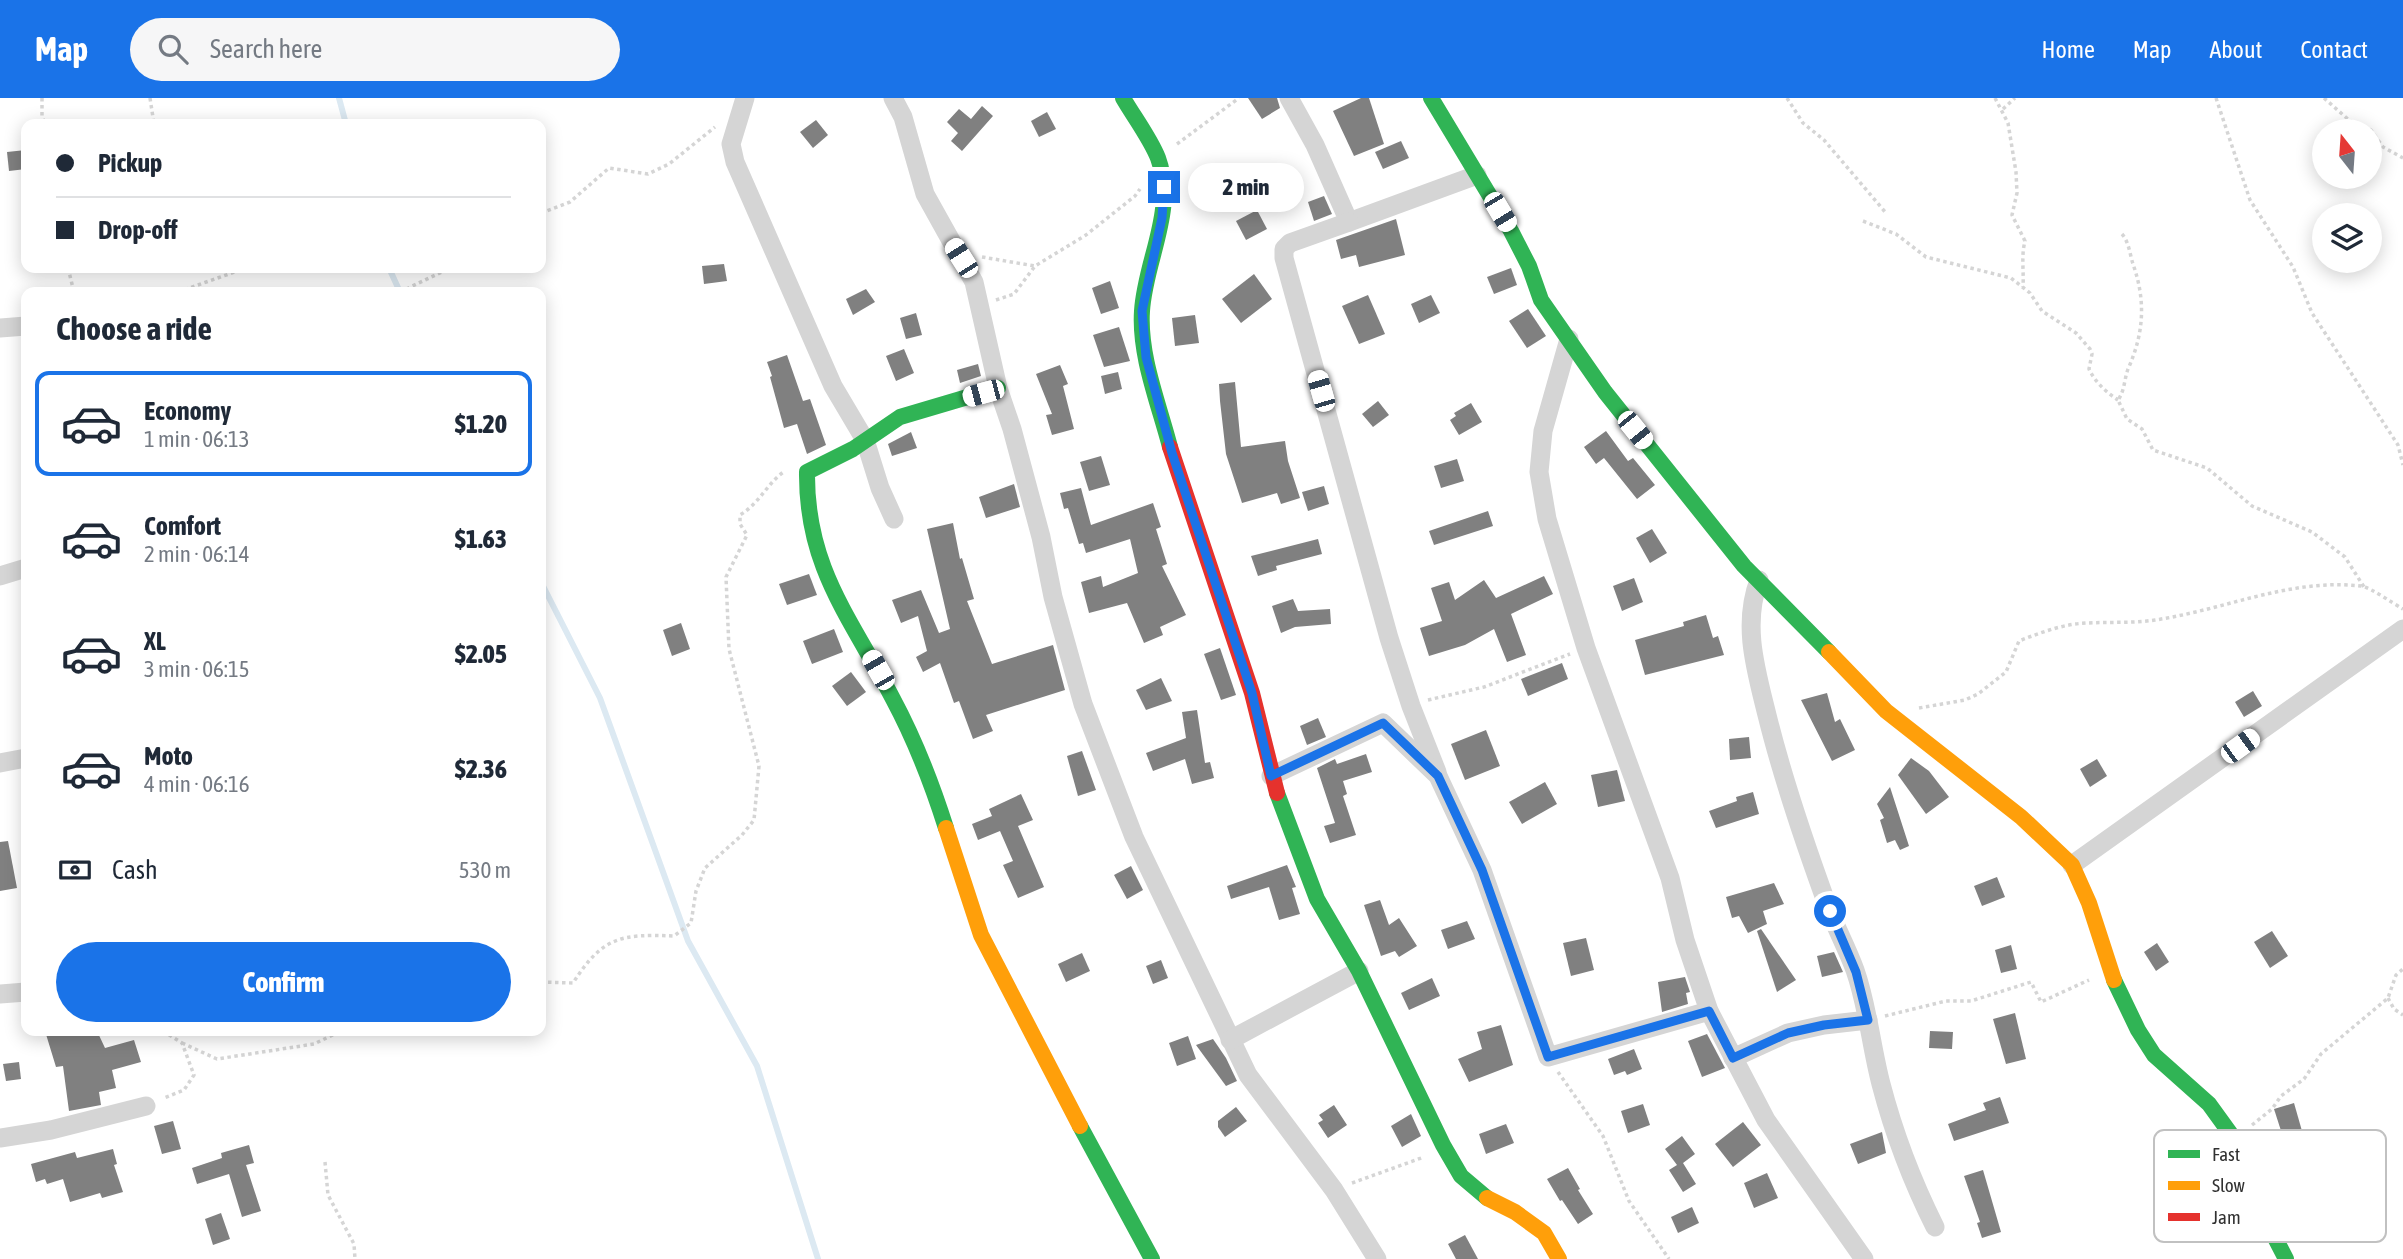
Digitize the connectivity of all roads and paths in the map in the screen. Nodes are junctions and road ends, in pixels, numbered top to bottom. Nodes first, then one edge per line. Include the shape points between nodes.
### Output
1 (42, 98) edge
2 (150, 98) edge
3 (745, 98) edge
4 (892, 98) edge
5 (1123, 98) edge
6 (1239, 98) edge
7 (1289, 98) edge
8 (1430, 98) edge
9 (1787, 98) edge
10 (1995, 98) edge
11 (2015, 98) edge
12 (2216, 98) edge
13 (2323, 98) edge
14 (2003, 109) junction
15 (43, 119) edge
16 (153, 119) edge
17 (720, 122) dead end
18 (1158, 158) junction
19 (2403, 158) edge
20 (1477, 175) junction
21 (1141, 187) dead end
22 (546, 211) edge
23 (1886, 213) dead end
24 (1863, 221) dead end
25 (1349, 222) junction
26 (2122, 234) dead end
27 (961, 258) junction
28 (1035, 266) junction
29 (232, 273) edge
30 (440, 273) edge
31 (192, 287) edge
32 (410, 287) edge
33 (2023, 287) junction
34 (981, 305) junction
35 (21, 326) edge
36 (0, 328) edge
37 (1569, 339) junction
38 (998, 388) junction
39 (2118, 400) junction
40 (865, 440) junction
41 (2398, 445) junction
42 (2403, 450) edge
43 (2403, 465) edge
44 (807, 472) junction
45 (894, 519) dead end
46 (21, 570) edge
47 (0, 576) edge
48 (1759, 580) junction
49 (2364, 587) junction
50 (2403, 609) edge
51 (2403, 629) edge
52 (1586, 648) junction
53 (1411, 706) junction
54 (1886, 711) junction
55 (21, 759) edge
56 (0, 763) edge
57 (1271, 776) junction
58 (1438, 776) junction
59 (2072, 865) junction
60 (2403, 969) edge
61 (1359, 971) junction
62 (2110, 971) junction
63 (546, 982) edge
64 (21, 992) edge
65 (0, 994) edge
66 (2388, 999) junction
67 (1709, 1011) junction
68 (2403, 1015) edge
69 (1868, 1020) junction
70 (171, 1036) edge
71 (331, 1036) edge
72 (1230, 1040) junction
73 (182, 1043) junction
74 (1548, 1057) junction
75 (1733, 1058) junction
76 (184, 1090) dead end
77 (146, 1106) dead end
78 (2228, 1130) edge
79 (2239, 1130) edge
80 (0, 1138) edge
81 (1443, 1145) junction
82 (325, 1162) dead end
83 (1334, 1190) junction
84 (1936, 1227) dead end
85 (2277, 1242) edge
86 (355, 1259) edge
87 (1152, 1259) edge
88 (1377, 1259) edge
89 (1559, 1259) edge
90 (1669, 1259) edge
91 (1864, 1259) edge
92 (2286, 1259) edge

1 - 15 path
2 - 16 path
3 - 40 street via 731,144 735,162 833,386
4 - 27 street via 903,117 925,194
5 - 18 street
6 - 18 path
7 - 25 street
8 - 20 street
9 - 23 path via 1803,123 1824,140
10 - 14 path
11 - 14 path
12 - 41 path via 2250,200 2294,267 2312,313
13 - 19 path
14 - 33 path via 2016,162 2012,215 2025,241
17 - 22 path via 668,164 648,174 609,168 569,202
18 - 57 street via 1163,208 1142,311 1146,357 1172,453 1248,680
20 - 25 street
20 - 37 street via 1530,266 1541,300
21 - 28 path via 1086,235
24 - 33 path via 1896,234 1926,257 2011,278
25 - 53 street via 1290,243 1284,258
26 - 39 path via 2144,307 2138,348
27 - 28 path via 990,256
27 - 34 street
28 - 34 path via 1014,294
29 - 31 path
30 - 32 path
33 - 39 path via 2042,311 2076,333 2090,349 2092,376
34 - 38 street
35 - 36 street
37 - 48 street via 1605,392
37 - 52 street via 1543,431 1539,472 1547,519
38 - 40 street via 900,417
38 - 72 street via 1083,704 1135,837
39 - 49 path via 2127,419 2142,429 2153,450 2207,468 2252,506 2312,532 2345,557
40 - 44 street
40 - 45 street
41 - 42 path
41 - 43 path
44 - 63 path via 783,472 755,505 740,515 747,535 726,577 729,649 759,766 754,820 705,868 691,923 674,936 611,941 589,958 573,983
44 - 87 street via 812,537 842,609 907,726 981,935
46 - 47 street
48 - 54 street
48 - 69 street via 1749,631 1754,664 1796,817 1856,972
49 - 50 path
49 - 54 path via 2288,589 2153,621 2077,624 2046,631 2019,641 2006,672 1978,694 1965,700
51 - 59 street
52 - 53 path via 1484,687
52 - 67 street via 1670,878
53 - 58 street
54 - 59 street via 2021,817
55 - 56 street
57 - 58 street via 1383,723
57 - 61 street via 1317,900
58 - 74 street via 1482,870
59 - 62 street
60 - 66 path via 2396,975
61 - 72 street
61 - 81 street
62 - 69 path via 2041,1002 2031,982 1971,1002 1946,1001
62 - 78 street via 2154,1055 2208,1104
64 - 65 street
66 - 68 path
66 - 79 path via 2321,1054 2304,1079 2280,1096 2272,1109
67 - 74 street
67 - 75 street
69 - 75 street via 1788,1033
69 - 84 street via 1894,1129
70 - 73 path
71 - 73 path via 314,1044 217,1059
72 - 83 street via 1248,1075
73 - 76 path via 194,1075
74 - 90 path via 1603,1136 1629,1200
75 - 91 street via 1766,1120
77 - 80 street
81 - 83 path via 1432,1154
81 - 89 street via 1461,1176 1485,1197 1544,1233
82 - 86 path via 328,1195 354,1244
83 - 88 street
85 - 92 street

